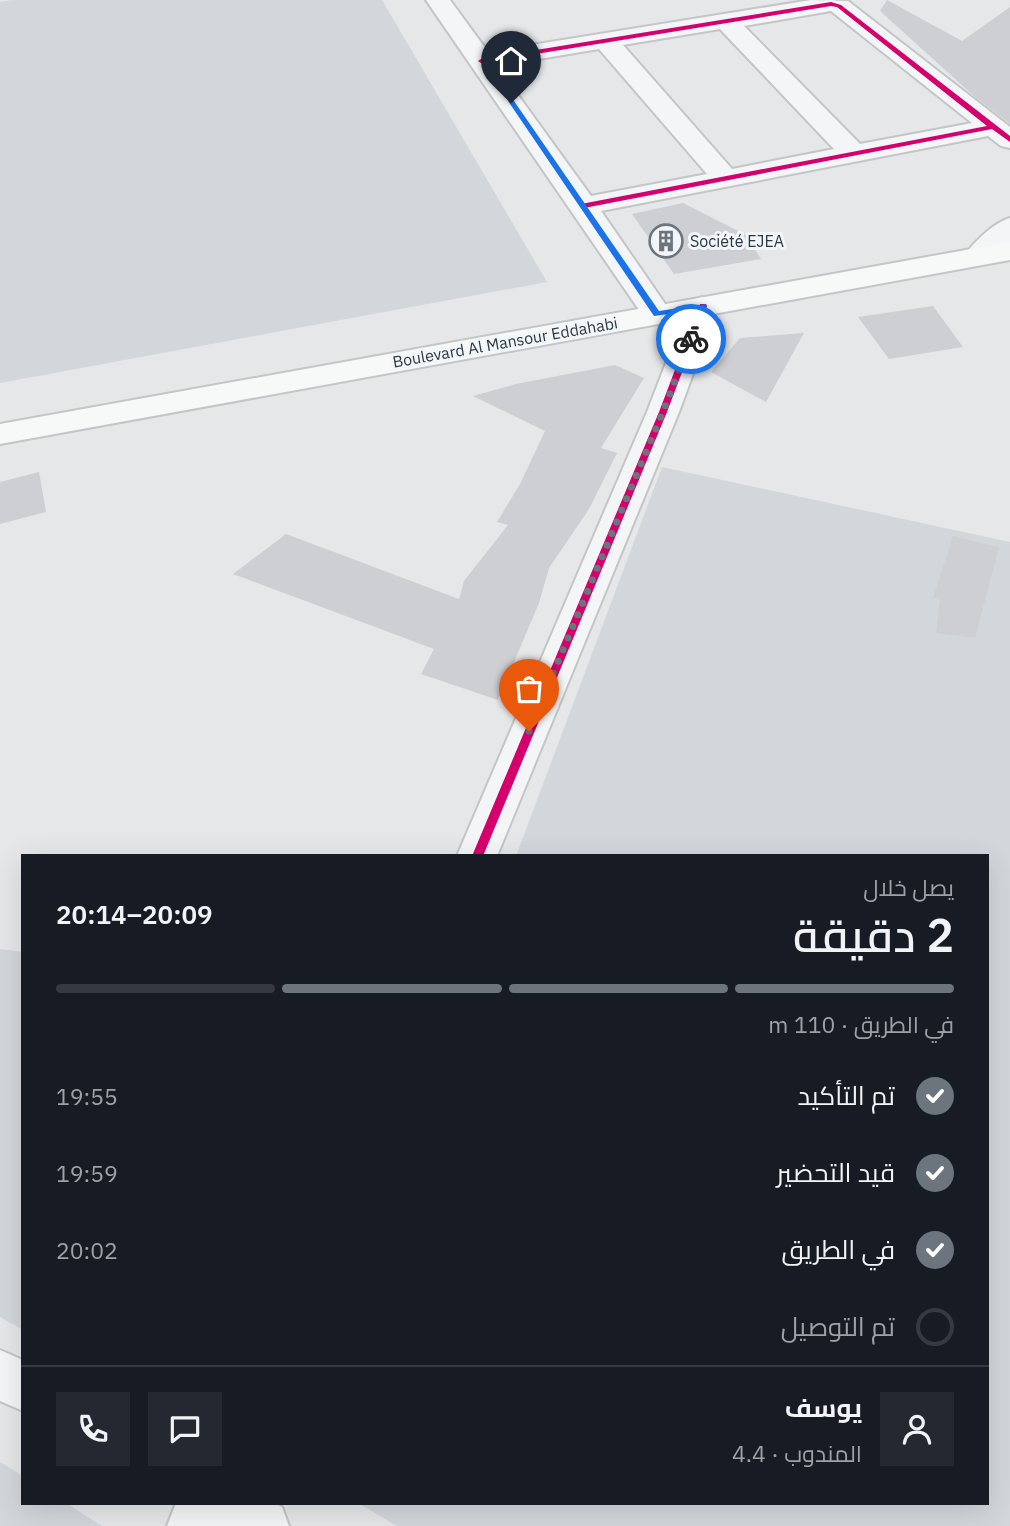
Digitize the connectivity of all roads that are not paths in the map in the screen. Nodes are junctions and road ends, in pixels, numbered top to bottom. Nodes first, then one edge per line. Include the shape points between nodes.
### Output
1 (438, 0) edge
2 (725, 20) junction
3 (606, 42) junction
4 (481, 61) junction
5 (1001, 133) edge
6 (852, 152) junction
7 (725, 177) junction
8 (584, 206) junction
9 (1010, 227) edge
10 (1010, 251) edge
11 (978, 257) junction
12 (703, 306) junction
13 (657, 314) junction
14 (0, 434) edge
15 (478, 854) edge
16 (0, 1374) edge
17 (21, 1386) edge
18 (201, 1505) edge
19 (226, 1505) edge
20 (193, 1526) edge
21 (262, 1526) edge

1 - 4 street
2 - 3 street
2 - 5 street via 823,3 839,6
2 - 6 street
3 - 4 street
3 - 7 street
4 - 8 street
5 - 6 street
6 - 7 street
7 - 8 street
8 - 13 street
9 - 11 street
10 - 11 main road, Boulevard Al Mansour Eddahabi
11 - 12 main road, Boulevard Al Mansour Eddahabi
12 - 13 main road, Boulevard Al Mansour Eddahabi
12 - 15 street
13 - 14 main road, Boulevard Al Mansour Eddahabi
16 - 17 street
18 - 20 street
19 - 21 street

